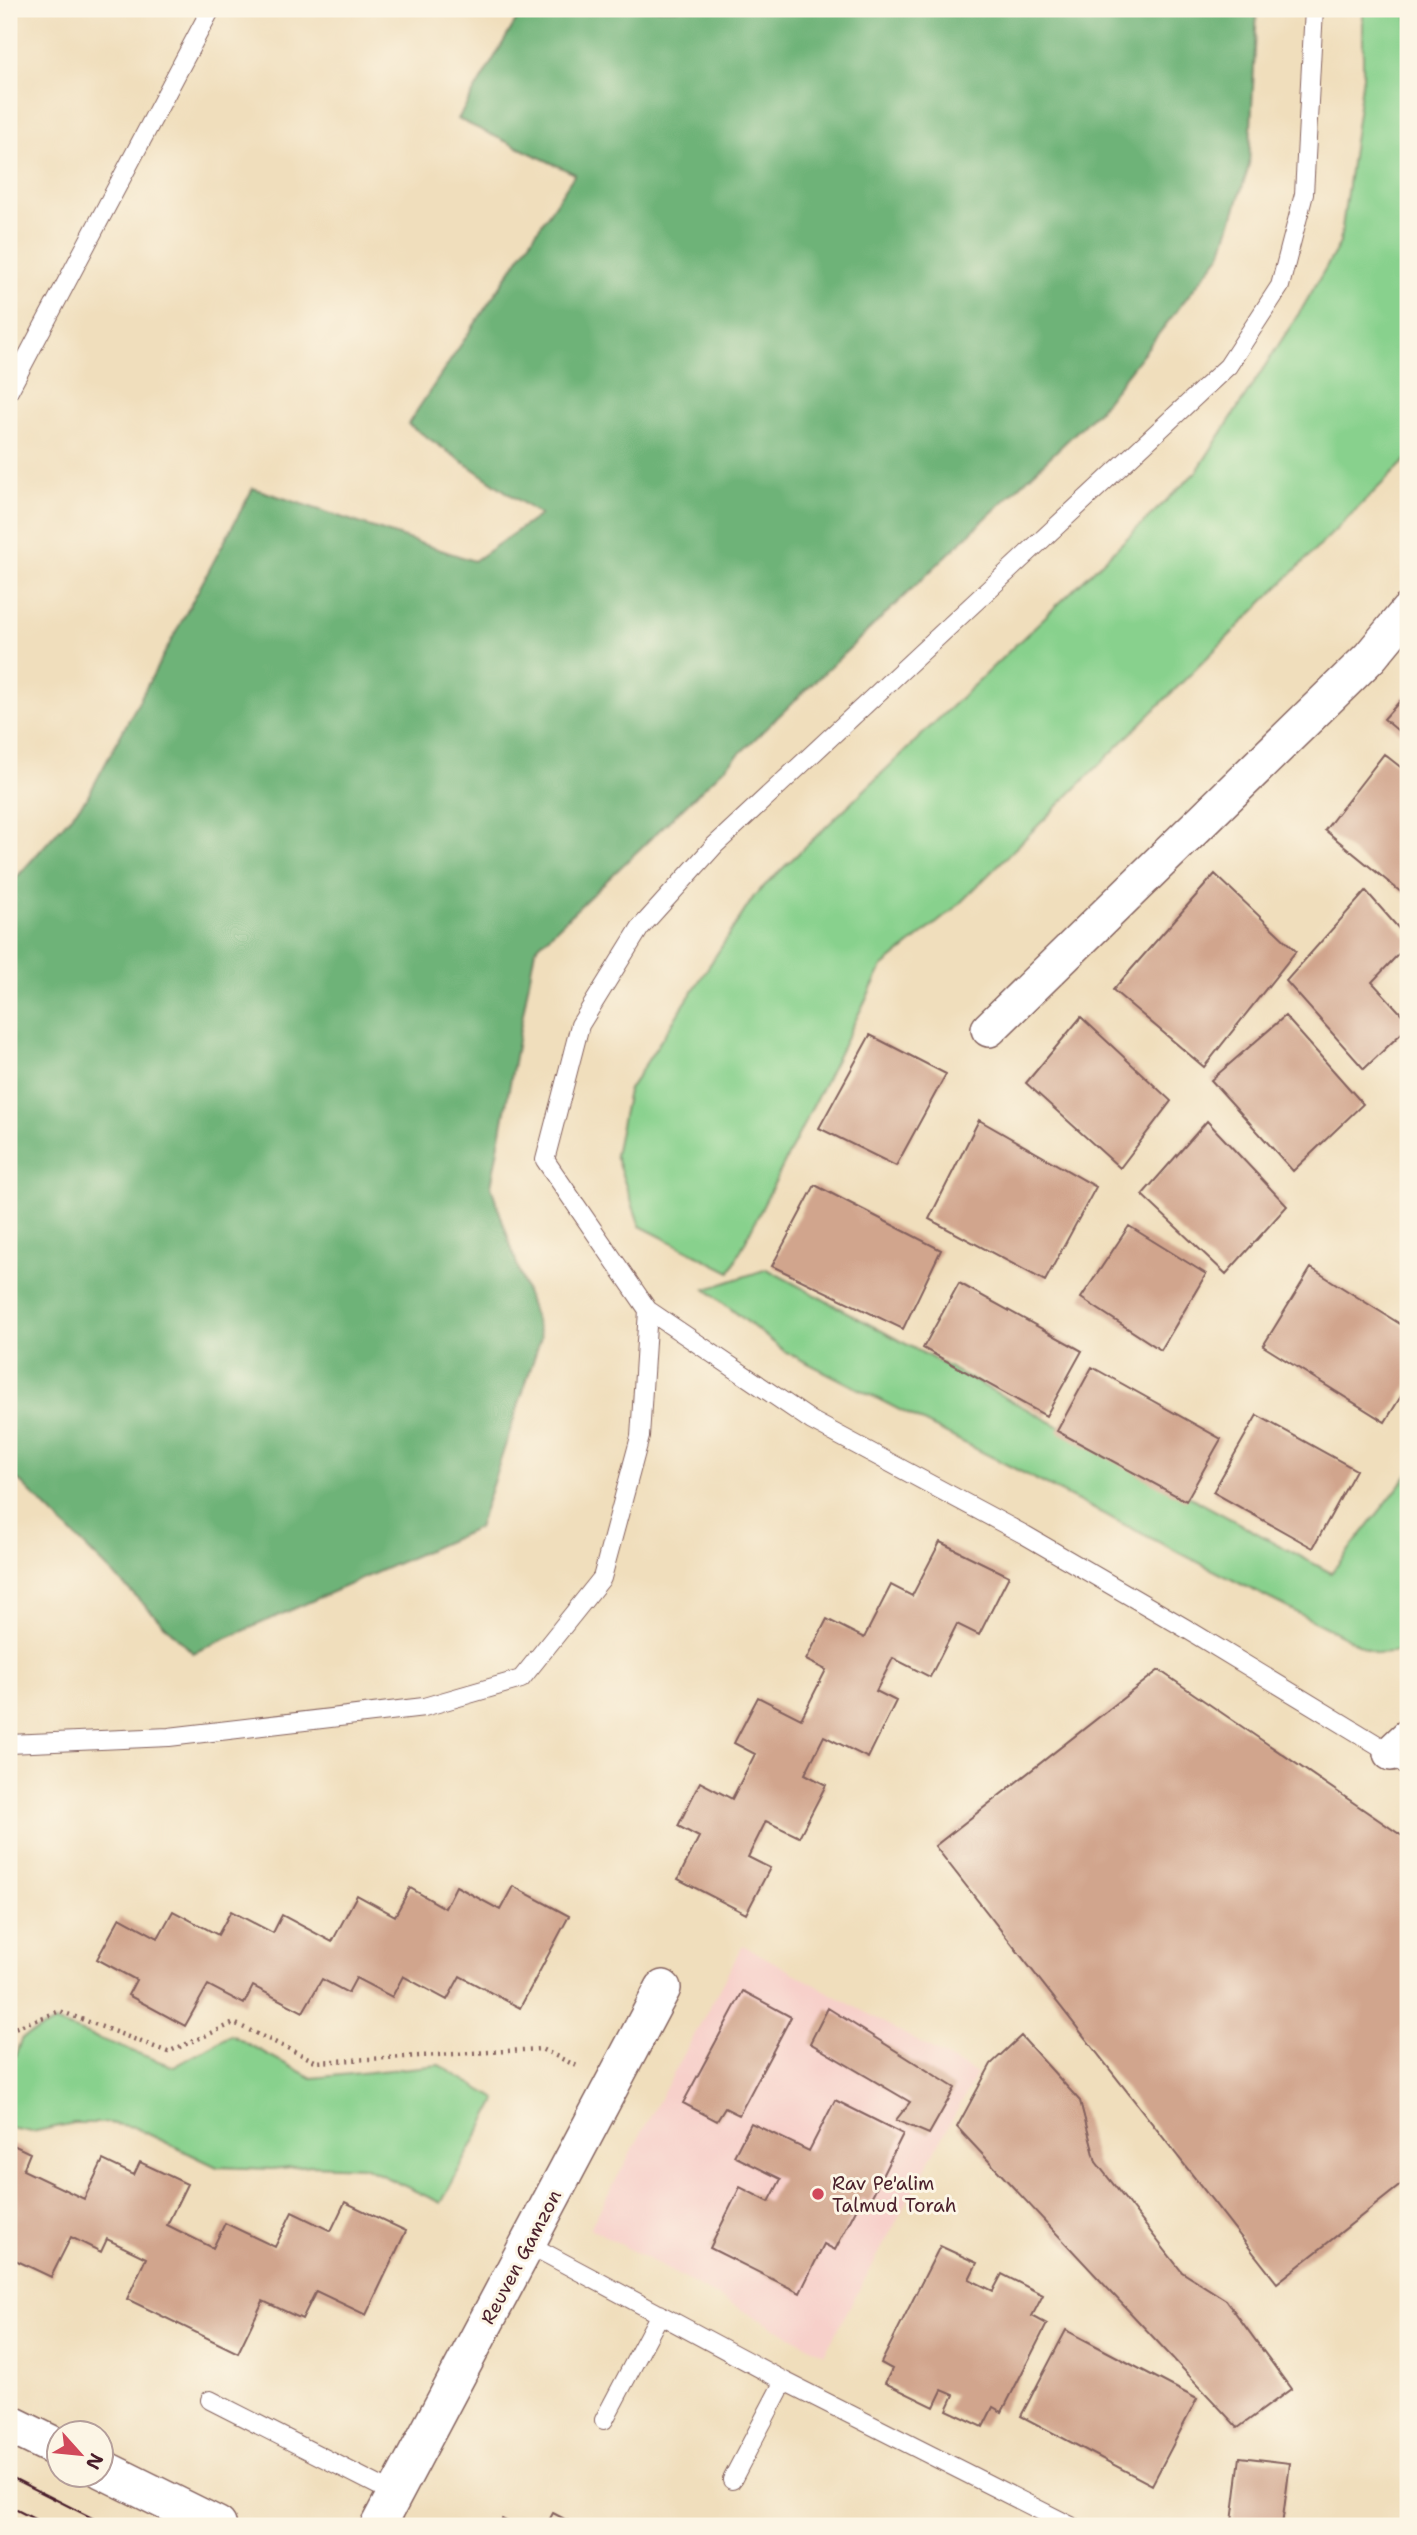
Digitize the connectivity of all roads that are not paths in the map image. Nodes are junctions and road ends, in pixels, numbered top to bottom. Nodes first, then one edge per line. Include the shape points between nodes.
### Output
1 (211, 9) edge
2 (1314, 9) edge
3 (9, 391) edge
4 (1408, 611) edge
5 (989, 1029) dead end
6 (648, 1310) junction
7 (9, 1744) edge
8 (1403, 1753) edge
9 (663, 1988) dead end
10 (528, 2244) junction
11 (660, 2314) junction
12 (784, 2381) junction
13 (210, 2400) dead end
14 (604, 2420) dead end
15 (9, 2424) edge
16 (46, 2442) edge
17 (116, 2476) edge
18 (732, 2480) dead end
19 (396, 2494) junction
20 (217, 2526) edge
21 (378, 2526) edge
22 (1071, 2526) edge

1 - 3 lane
2 - 6 lane via 1304,194 1280,286 1228,366 715,845 640,928 580,1025 545,1160
4 - 5 street via 1370,657
6 - 7 lane via 640,1437 602,1577 521,1679 424,1707 169,1737
6 - 8 lane via 812,1421 1025,1535
9 - 10 street, Reuven Gamzon
10 - 11 lane
10 - 19 street, Reuven Gamzon
11 - 12 lane
11 - 14 lane
12 - 18 lane
12 - 22 lane
13 - 19 lane
15 - 16 street
17 - 20 street
19 - 21 street, Reuven Gamzon

